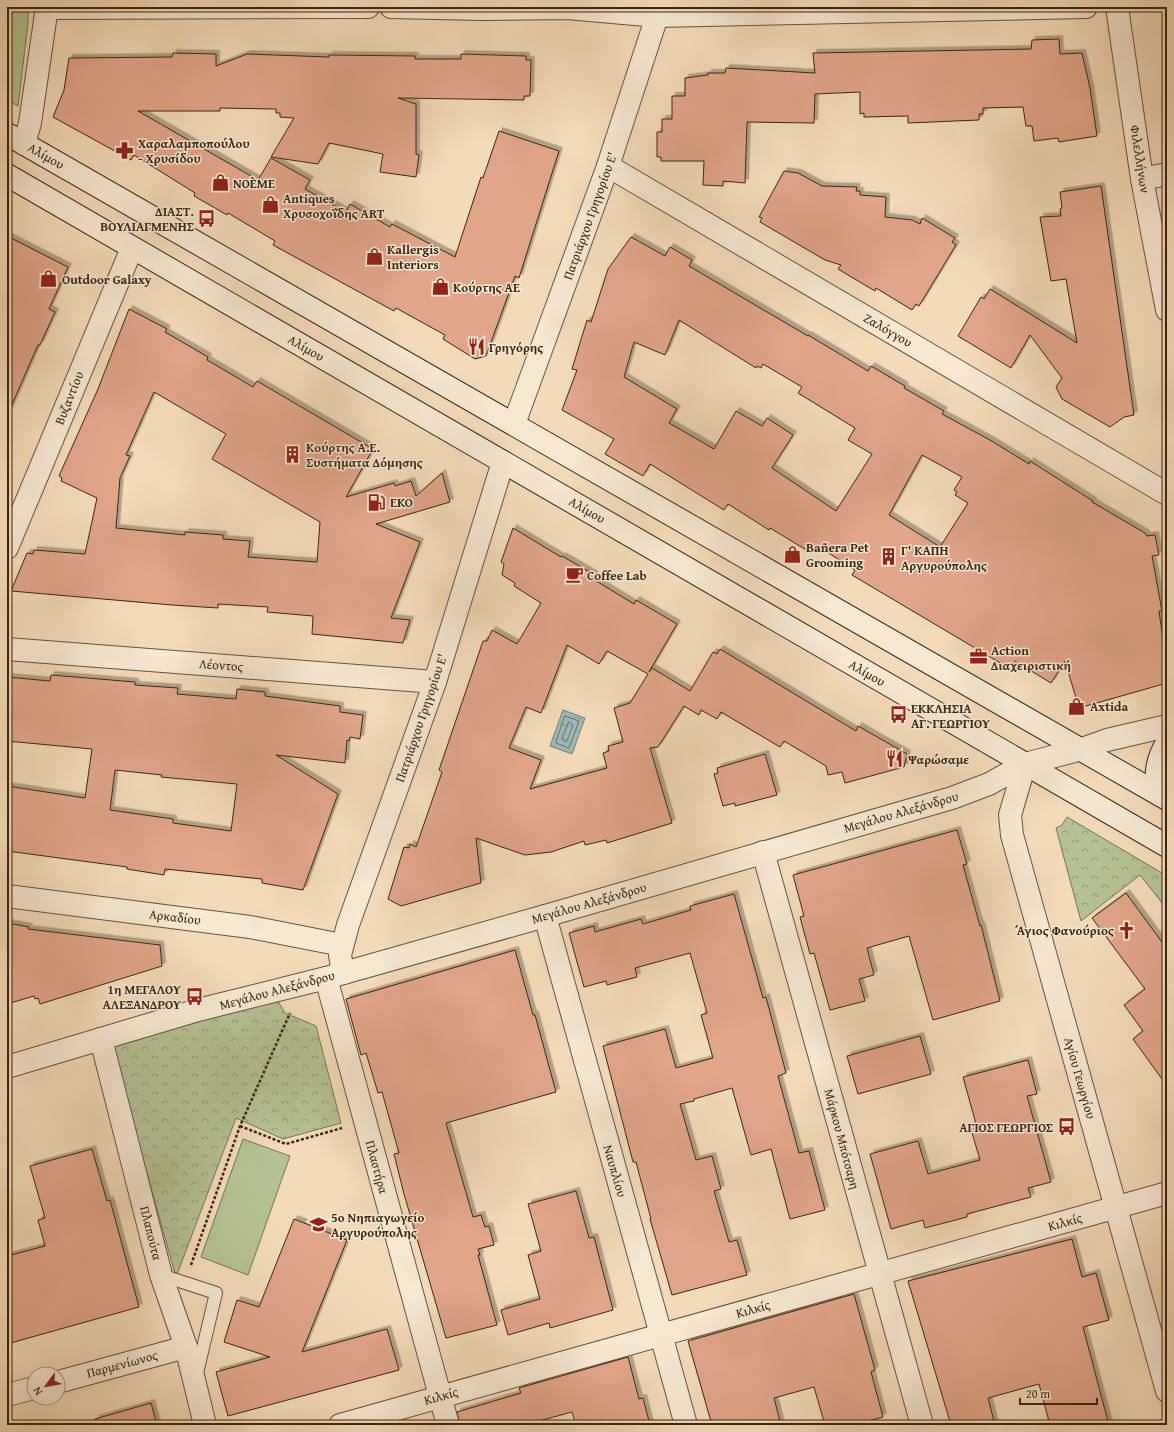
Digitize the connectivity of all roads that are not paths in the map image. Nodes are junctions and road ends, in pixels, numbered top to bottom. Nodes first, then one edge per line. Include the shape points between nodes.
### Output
1 (301, 7) edge
2 (368, 7) edge
3 (391, 7) edge
4 (567, 7) edge
5 (1086, 7) edge
6 (1117, 7) edge
7 (47, 8) edge
8 (198, 8) edge
9 (480, 8) edge
10 (659, 12) edge
11 (16, 139) edge
12 (608, 166) junction
13 (1167, 174) edge
14 (7, 175) edge
15 (1142, 179) junction
16 (132, 248) junction
17 (1167, 310) edge
18 (514, 424) junction
19 (503, 462) junction
20 (1167, 494) edge
21 (7, 548) edge
22 (7, 649) edge
23 (435, 682) junction
24 (1167, 726) edge
25 (1167, 743) edge
26 (1082, 749) junction
27 (1025, 764) junction
28 (1167, 798) edge
29 (1167, 846) edge
30 (763, 852) junction
31 (7, 896) edge
32 (544, 916) junction
33 (342, 945) junction
34 (334, 975) junction
35 (101, 1039) junction
36 (7, 1067) edge
37 (1167, 1193) edge
38 (1117, 1207) junction
39 (161, 1274) junction
40 (880, 1274) junction
41 (661, 1335) junction
42 (186, 1347) junction
43 (66, 1380) edge
44 (194, 1382) junction
45 (26, 1390) edge
46 (1167, 1391) edge
47 (7, 1395) edge
48 (440, 1397) junction
49 (205, 1425) edge
50 (340, 1425) edge
51 (448, 1425) edge
52 (686, 1425) edge
53 (922, 1425) edge

1 - 2 street
1 - 8 street
3 - 9 street
4 - 9 street
4 - 10 street
5 - 10 street
6 - 15 street, Φιλελλήνων
7 - 8 street
7 - 11 street via 30,123
10 - 12 street, Πατριάρχου Γρηγορίου Ε'
11 - 18 street, Αλίμου
12 - 18 street, Πατριάρχου Γρηγορίου Ε'
12 - 20 street, Ζαλόγγου
13 - 15 street
14 - 16 street, Αλίμου
15 - 17 street, Φιλελλήνων
16 - 19 street, Αλίμου
16 - 21 street, Βυζαντίου
18 - 26 street, Αλίμου
19 - 23 street, Πατριάρχου Γρηγορίου Ε'
19 - 27 street, Αλίμου
22 - 23 street, Λέοντος
23 - 33 street, Πατριάρχου Γρηγορίου Ε'
24 - 26 street, Μεγάλου Αλεξάνδρου via 1107,740
25 - 28 street via 1157,766 1157,781
26 - 27 street, Μεγάλου Αλεξάνδρου
26 - 28 street, Αλίμου
27 - 29 street, Αλίμου
27 - 30 street, Μεγάλου Αλεξάνδρου via 989,784 952,798
27 - 38 street, Αγίου Γεωργίου via 1010,815 1012,835
30 - 32 street, Μεγάλου Αλεξάνδρου
30 - 40 street, Μάρκου Μπότσαρη
31 - 33 street, Αρκαδίου via 250,927
32 - 34 street, Μεγάλου Αλεξάνδρου
32 - 41 street, Ναυπλίου
33 - 34 street, Πατριάρχου Γρηγορίου Ε'
34 - 35 street, Μεγάλου Αλεξάνδρου via 198,1010
34 - 48 street, Πλαστήρα via 365,1122
35 - 36 street, Μεγάλου Αλεξάνδρου
35 - 39 street, Πλαπούτα
37 - 38 street, Κιλκίς
38 - 40 street, Κιλκίς
38 - 46 street, Αγίου Γεωργίου
39 - 42 street, Πλαπούτα
39 - 44 lane via 216,1293
40 - 41 street, Κιλκίς
40 - 53 street, Μάρκου Μπότσαρη
41 - 48 street, Κιλκίς
41 - 52 street, Ναυπλίου
42 - 43 street, Παρμενίωνος
42 - 44 street, Πλαπούτα
44 - 49 street, Πλαπούτα
45 - 47 street
48 - 50 street, Κιλκίς
48 - 51 street, Πλαστήρα

